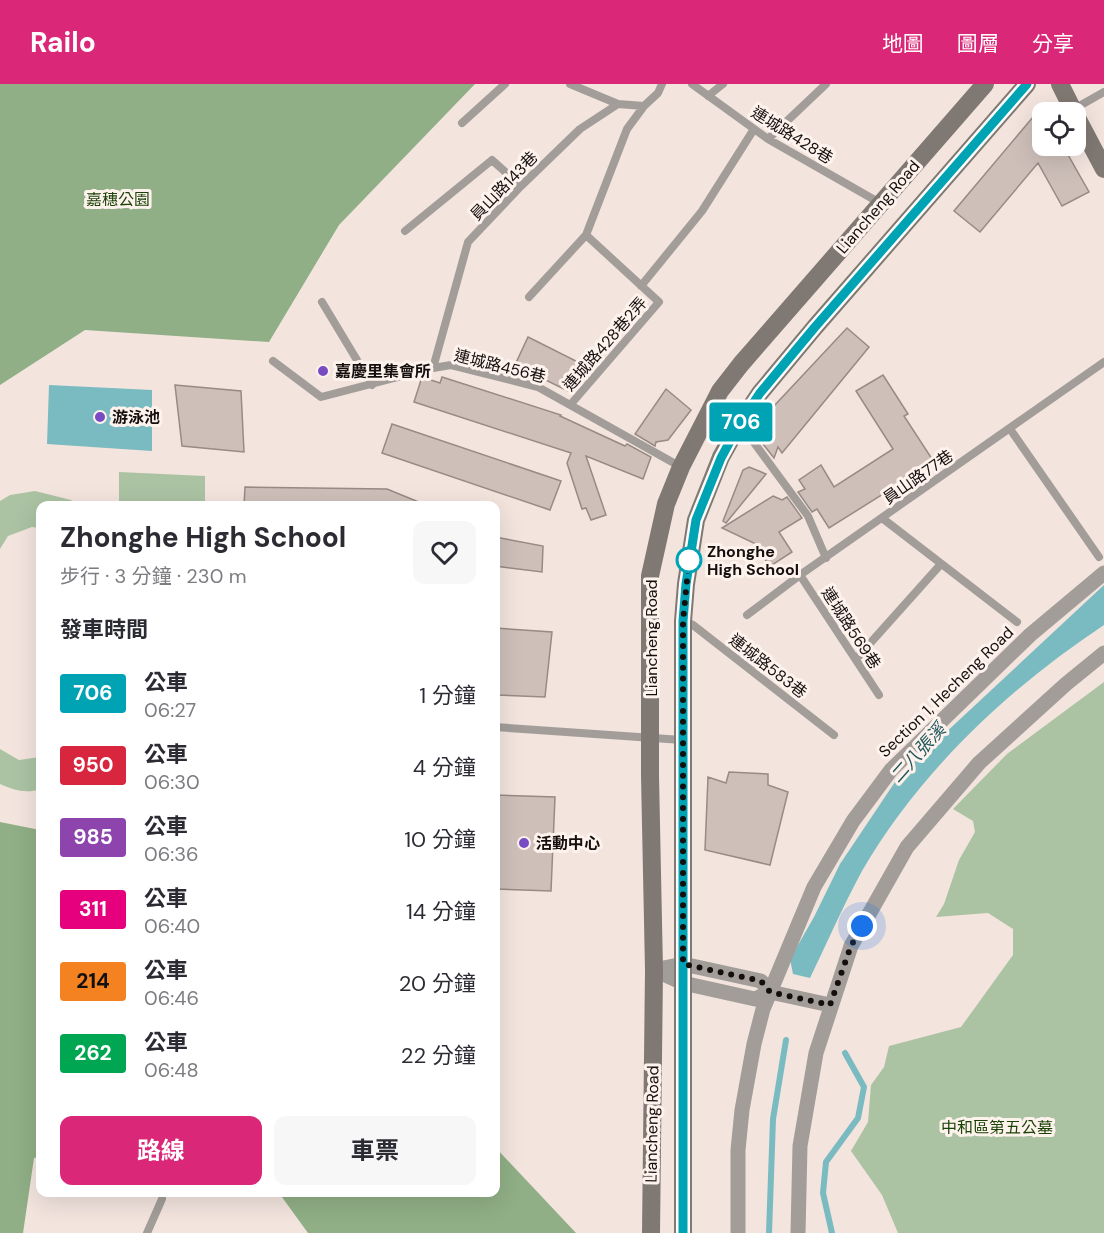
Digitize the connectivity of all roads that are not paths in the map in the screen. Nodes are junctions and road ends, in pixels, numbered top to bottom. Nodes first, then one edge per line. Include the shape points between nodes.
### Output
1 (504, 84) edge
2 (570, 84) edge
3 (662, 84) edge
4 (692, 84) edge
5 (723, 84) edge
6 (826, 84) edge
7 (985, 84) edge
8 (1027, 84) edge
9 (1060, 84) edge
10 (1104, 92) edge
11 (708, 96) junction
12 (1069, 102) edge
13 (618, 104) junction
14 (1086, 105) edge
15 (644, 106) junction
16 (462, 123) dead end
17 (754, 129) junction
18 (1086, 135) edge
19 (768, 139) junction
20 (1104, 169) edge
21 (521, 186) junction
22 (880, 203) junction
23 (405, 231) dead end
24 (586, 235) junction
25 (641, 286) junction
26 (529, 297) dead end
27 (322, 302) dead end
28 (273, 362) dead end
29 (1104, 363) edge
30 (433, 368) junction
31 (372, 385) junction
32 (571, 404) junction
33 (740, 423) junction
34 (1010, 429) junction
35 (681, 467) junction
36 (882, 519) junction
37 (1099, 557) dead end
38 (826, 558) junction
39 (941, 564) junction
40 (1104, 573) edge
41 (800, 575) junction
42 (747, 615) dead end
43 (683, 621) junction
44 (1017, 622) dead end
45 (1104, 653) edge
46 (856, 659) junction
47 (879, 695) dead end
48 (500, 727) edge
49 (834, 735) dead end
50 (650, 738) junction
51 (683, 740) junction
52 (683, 964) junction
53 (654, 970) junction
54 (683, 983) junction
55 (770, 992) junction
56 (830, 1005) junction
57 (162, 1199) dead end
58 (147, 1233) edge
59 (651, 1233) edge
60 (682, 1233) edge
61 (738, 1233) edge
62 (798, 1233) edge

1 - 16 lane
2 - 13 lane
3 - 15 lane
4 - 11 lane, 連城路428巷
5 - 11 lane
6 - 19 lane
7 - 22 main road, Liancheng Road
8 - 33 main road, Liancheng Road via 815,327
9 - 12 main road
10 - 14 lane
11 - 17 lane, 連城路428巷
13 - 15 lane
13 - 21 lane, 員山路143巷 via 580,129
15 - 24 lane via 627,129
17 - 19 lane, 連城路428巷
17 - 25 lane via 702,211
18 - 20 main road
19 - 22 lane, 連城路428巷
21 - 23 lane via 492,160
21 - 30 lane, 員山路143巷 via 468,242
22 - 35 main road, Liancheng Road via 720,391
24 - 25 lane
24 - 26 lane
25 - 32 lane, 連城路428巷2弄 via 659,302
27 - 31 lane
28 - 31 lane, 連城路456巷 via 321,397
29 - 34 lane, 員山路77巷
30 - 31 lane, 連城路456巷
30 - 32 lane, 連城路456巷 via 451,365 538,387
32 - 35 lane, 連城路456巷
33 - 38 lane via 808,516
33 - 43 main road, Liancheng Road via 696,520
34 - 36 lane, 員山路77巷
34 - 37 lane
35 - 50 main road, Liancheng Road via 666,504 650,576
36 - 38 lane, 員山路77巷
36 - 39 lane
38 - 41 lane, 員山路77巷
39 - 44 lane
39 - 46 lane
40 - 55 street, Section 1, Hecheng Road via 1030,635 891,771 853,822 814,887
41 - 42 lane, 員山路77巷
41 - 46 lane, 連城路569巷
43 - 49 lane, 連城路583巷
43 - 51 main road, Liancheng Road
45 - 56 street via 979,763 907,847 851,946
46 - 47 lane, 連城路569巷
48 - 50 lane
50 - 51 lane
50 - 53 main road, Liancheng Road
51 - 52 main road, Liancheng Road
52 - 53 street
52 - 54 main road, Liancheng Road
52 - 55 street via 761,981
53 - 54 street
53 - 59 main road, Liancheng Road
54 - 55 street via 754,999
54 - 60 main road, Liancheng Road
55 - 56 street
55 - 61 street, Section 1, Hecheng Road via 754,1044 742,1110
56 - 62 street via 816,1053 800,1146
57 - 58 lane

